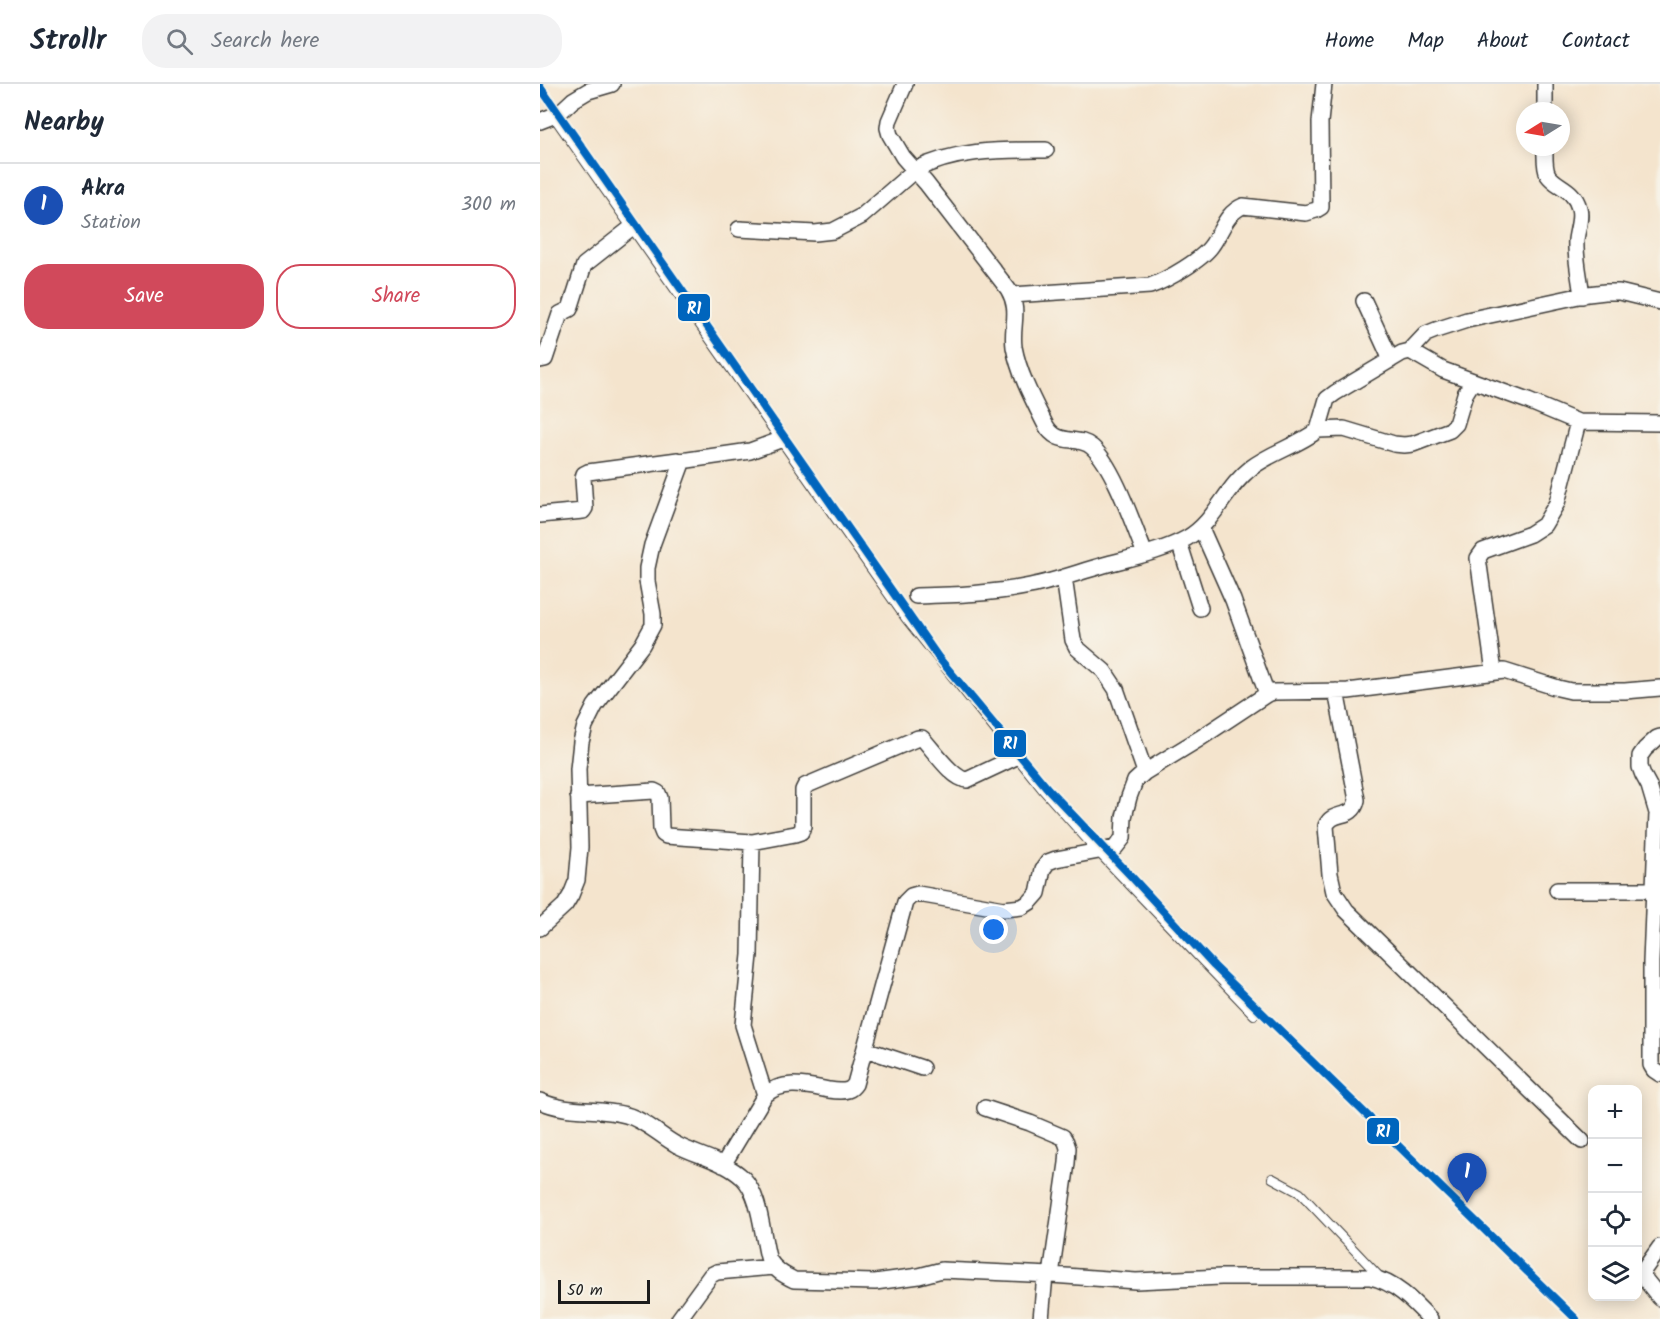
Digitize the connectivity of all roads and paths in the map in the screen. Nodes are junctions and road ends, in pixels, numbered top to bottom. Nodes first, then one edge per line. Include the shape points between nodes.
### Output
1 (612, 84) edge
2 (905, 84) edge
3 (1324, 84) edge
4 (1545, 84) edge
5 (586, 87) edge
6 (1545, 102) edge
7 (546, 119) edge
8 (1046, 150) dead end
9 (1546, 156) edge
10 (915, 170) junction
11 (631, 228) junction
12 (739, 229) dead end
13 (1012, 295) junction
14 (1582, 296) junction
15 (1364, 301) dead end
16 (1660, 302) edge
17 (1410, 351) junction
18 (540, 360) edge
19 (1391, 360) junction
20 (1473, 381) junction
21 (1578, 422) junction
22 (1660, 423) edge
23 (1318, 430) junction
24 (780, 441) junction
25 (681, 461) junction
26 (540, 515) edge
27 (1201, 528) junction
28 (1179, 542) junction
29 (1145, 554) junction
30 (1064, 577) junction
31 (916, 597) dead end
32 (1200, 608) dead end
33 (1494, 672) junction
34 (1660, 688) edge
35 (1336, 691) junction
36 (1267, 694) junction
37 (1660, 737) edge
38 (1016, 757) junction
39 (1145, 772) junction
40 (578, 796) junction
41 (752, 842) junction
42 (1098, 852) junction
43 (1557, 890) dead end
44 (1654, 890) junction
45 (540, 928) edge
46 (1254, 1015) dead end
47 (866, 1049) junction
48 (922, 1068) dead end
49 (1660, 1074) edge
50 (765, 1095) junction
51 (540, 1101) edge
52 (985, 1108) dead end
53 (1582, 1141) dead end
54 (723, 1165) junction
55 (1272, 1178) dead end
56 (1660, 1247) edge
57 (774, 1267) junction
58 (1048, 1275) junction
59 (1382, 1279) junction
60 (1660, 1298) edge
61 (680, 1319) edge
62 (1041, 1319) edge
63 (1431, 1319) edge

1 - 5 street
2 - 10 street via 888,128 893,142
3 - 13 street via 1320,122 1321,207 1306,213 1243,206 1235,209 1204,254 1150,286
4 - 6 street
5 - 7 street via 558,114
7 - 11 lane
8 - 10 street via 967,153
9 - 14 street via 1549,175 1576,199 1579,208 1576,241
10 - 12 street via 862,216 833,231
10 - 13 street
11 - 18 street via 584,265 570,309 560,314 545,359
11 - 24 lane
13 - 29 street via 1016,312 1015,350 1026,385 1047,426 1057,437 1087,444 1100,455
14 - 16 street via 1619,292
14 - 17 street via 1446,326 1426,334
15 - 19 street
17 - 19 street
17 - 20 street
19 - 23 street via 1327,399
20 - 21 street
20 - 23 street via 1456,424 1413,444 1394,444 1344,429
21 - 22 street
21 - 33 street via 1557,503 1544,525 1538,531 1483,551 1478,558
23 - 27 street via 1250,469
24 - 25 street via 750,451
24 - 38 lane via 906,619
25 - 26 street via 588,471 583,478 583,511
25 - 40 street via 647,568 653,625 585,726 579,753
27 - 28 street
27 - 36 street via 1233,600
28 - 29 street
28 - 32 street
29 - 30 street
30 - 31 street via 1028,587
30 - 39 street via 1073,640 1104,671 1116,690
33 - 34 street via 1504,671 1571,691
33 - 35 street
35 - 36 street
35 - 53 street via 1357,800 1351,812 1333,817 1326,826 1334,892 1346,910
36 - 39 street
37 - 44 street via 1640,756 1642,775 1657,813
38 - 41 street via 963,780 918,738 805,786 801,832
38 - 42 lane
39 - 42 street via 1135,781 1129,797 1123,838 1114,848
40 - 41 street via 654,791 660,798 661,829 666,836
40 - 45 street via 577,880 566,905
41 - 50 street via 750,955 743,1025
42 - 46 lane
42 - 47 street via 1048,862 1038,893 1022,907 1004,909 911,896 905,902
43 - 44 street
44 - 49 street via 1651,1065
47 - 48 street
47 - 50 street via 850,1090 797,1085 780,1086
50 - 54 street
51 - 54 street via 568,1110 627,1115 677,1145
52 - 58 street via 1030,1123 1063,1137 1066,1142 1067,1163
54 - 57 street via 748,1184 768,1259
55 - 59 lane via 1300,1193
56 - 60 street via 1643,1271
57 - 58 street via 794,1280 875,1282 942,1270
57 - 61 street via 711,1275
58 - 59 street via 1136,1281 1276,1276
58 - 62 street
59 - 63 street

